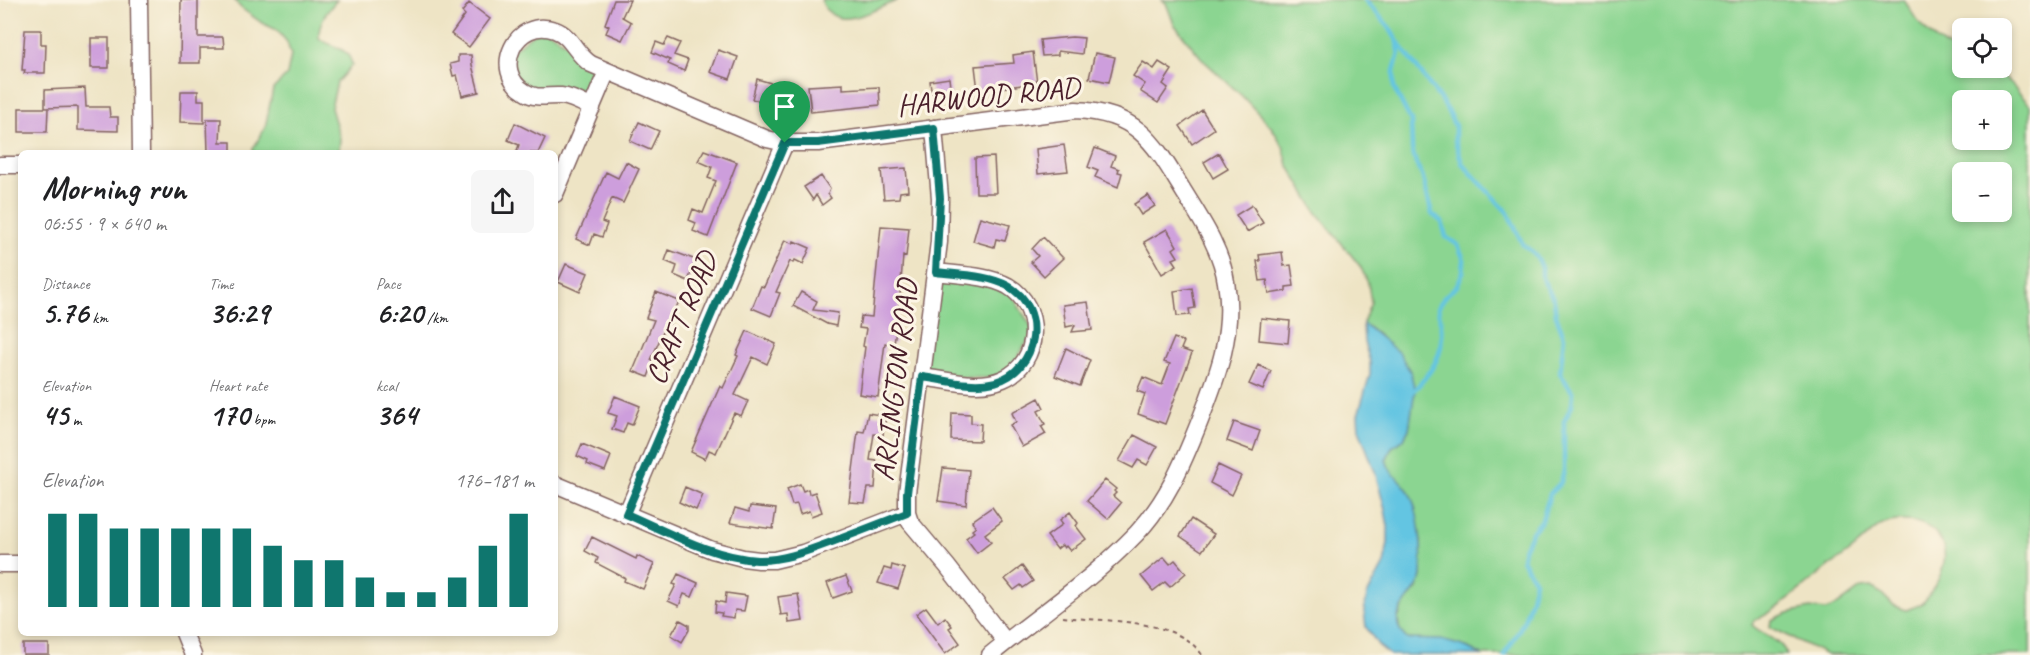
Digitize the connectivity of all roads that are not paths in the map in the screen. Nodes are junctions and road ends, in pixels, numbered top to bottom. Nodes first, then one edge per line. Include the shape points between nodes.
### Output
1 (139, 0) edge
2 (607, 71) junction
3 (592, 108) junction
4 (934, 128) junction
5 (785, 143) junction
6 (141, 150) edge
7 (0, 165) edge
8 (18, 165) edge
9 (558, 187) edge
10 (936, 272) junction
11 (922, 377) junction
12 (558, 485) edge
13 (907, 513) junction
14 (626, 514) junction
15 (0, 564) edge
16 (18, 564) edge
17 (185, 636) edge
18 (1006, 642) junction
19 (193, 655) edge
20 (990, 655) edge

1 - 6 street
2 - 3 street
2 - 3 street, HARWOOD ROAD via 583,59 569,39 550,28 534,28 513,44 509,70 523,92 561,96
2 - 5 street, HARWOOD ROAD via 751,133
3 - 9 street
4 - 5 street, HARWOOD ROAD via 818,143
4 - 10 street, ARLINGTON ROAD via 940,198
4 - 18 street, HARWOOD ROAD via 1076,110 1111,114 1127,121 1141,131 1164,159 1208,231 1224,273 1229,322 1223,358 1171,486 1122,548
5 - 14 street, CRAFT ROAD
7 - 8 street
10 - 11 street, ARLINGTON ROAD
10 - 11 street via 994,281 1014,290 1022,297 1034,332 1029,355 1005,378 971,384
11 - 13 street, ARLINGTON ROAD
12 - 14 street
13 - 14 street via 803,553 774,560 712,550
13 - 18 street, ARLINGTON ROAD via 916,530
15 - 16 street
17 - 19 street
18 - 20 street, HARWOOD ROAD

